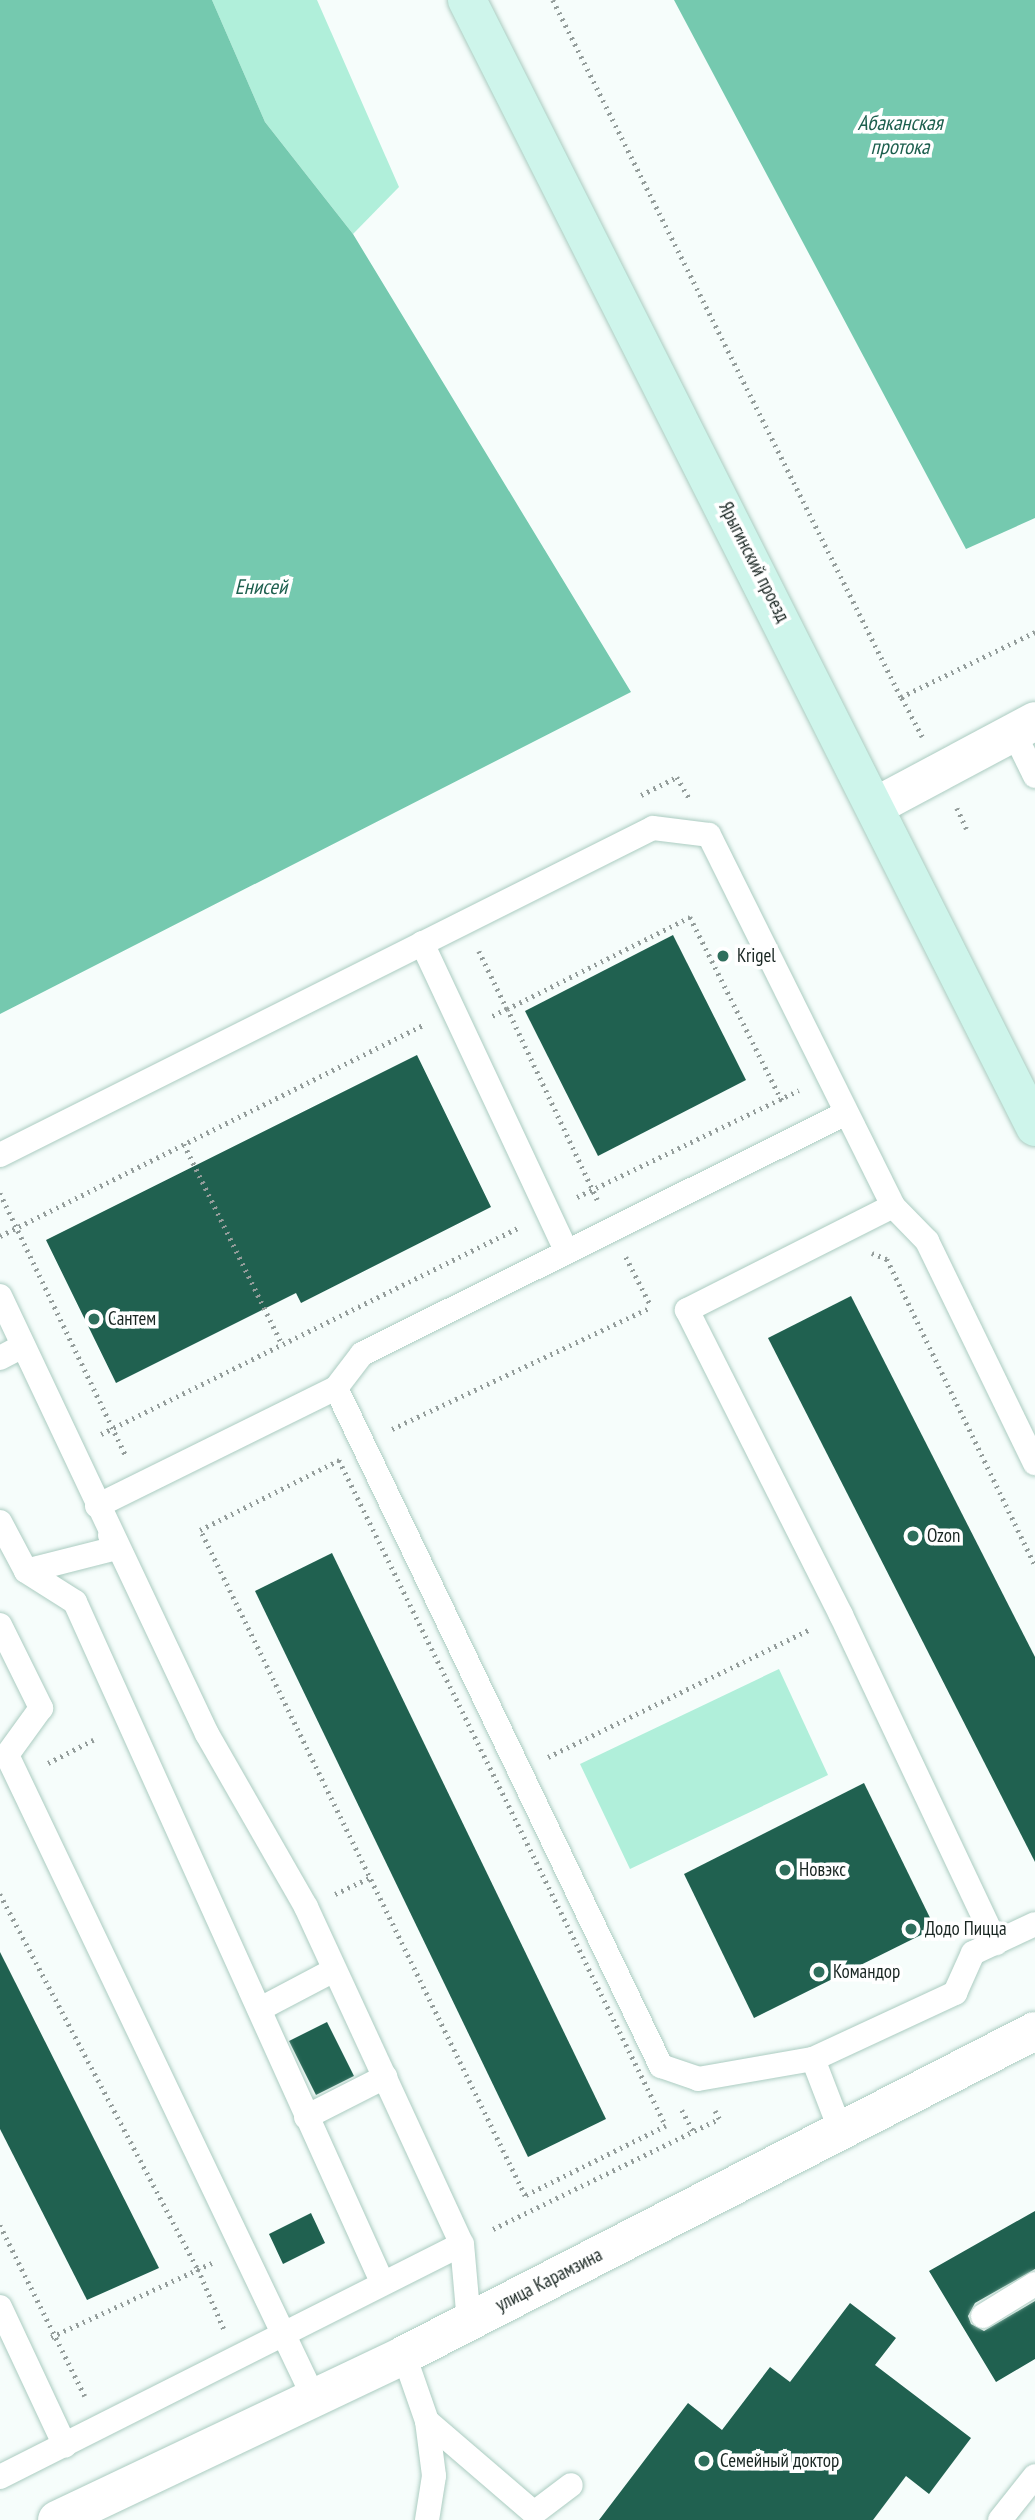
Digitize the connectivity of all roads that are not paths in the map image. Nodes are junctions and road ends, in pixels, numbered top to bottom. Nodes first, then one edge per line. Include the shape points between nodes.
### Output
1 (467, 0) edge
2 (1024, 726) edge
3 (1035, 776) edge
4 (876, 806) junction
5 (422, 943) junction
6 (846, 1113) junction
7 (1035, 1127) edge
8 (0, 1155) edge
9 (893, 1206) junction
10 (566, 1251) junction
11 (0, 1296) edge
12 (23, 1346) junction
13 (0, 1358) edge
14 (336, 1388) junction
15 (1035, 1463) edge
16 (97, 1506) junction
17 (0, 1522) edge
18 (116, 1548) junction
19 (26, 1572) junction
20 (0, 1625) edge
21 (4, 1757) edge
22 (1035, 1924) edge
23 (996, 1942) junction
24 (334, 1970) junction
25 (260, 2009) junction
26 (1035, 2031) edge
27 (813, 2059) junction
28 (385, 2077) junction
29 (306, 2117) junction
30 (840, 2129) junction
31 (462, 2244) junction
32 (382, 2282) junction
33 (1035, 2284) edge
34 (0, 2307) edge
35 (984, 2316) dead end
36 (469, 2322) junction
37 (282, 2330) junction
38 (404, 2355) junction
39 (314, 2399) junction
40 (427, 2421) junction
41 (65, 2446) junction
42 (1035, 2476) edge
43 (0, 2477) edge
44 (572, 2485) dead end
45 (81, 2515) edge
46 (427, 2520) edge
47 (1000, 2520) edge

1 - 4 main road, Ярыгинский проезд
2 - 3 lane
2 - 4 street
4 - 7 main road, Ярыгинский проезд
5 - 6 lane via 653,828 709,835
5 - 8 lane
5 - 10 lane
6 - 9 lane
6 - 10 lane
9 - 15 lane via 927,1241
9 - 23 lane via 687,1310 841,1615
10 - 14 lane via 362,1354
11 - 12 lane
12 - 13 lane
12 - 16 lane
14 - 16 lane
14 - 27 lane via 661,2066 698,2079
16 - 18 lane
17 - 19 lane
18 - 19 lane
18 - 24 lane via 207,1734 306,1907
19 - 25 lane via 75,1602
20 - 21 lane via 41,1708
21 - 37 lane via 20,1778
22 - 23 lane
23 - 27 lane via 973,1953 956,1993
24 - 25 lane
24 - 28 lane
25 - 29 lane
26 - 30 street, улица Карамзина
27 - 30 lane
28 - 29 lane
28 - 31 lane
29 - 32 lane
30 - 36 street, улица Карамзина
31 - 32 lane
31 - 36 lane
32 - 37 lane
33 - 35 lane
34 - 41 lane
36 - 38 street, улица Карамзина
37 - 39 lane
37 - 41 lane via 238,2361
38 - 39 street, улица Карамзина
38 - 40 lane
39 - 45 street, улица Карамзина
40 - 44 lane via 534,2513
40 - 46 lane via 434,2476
41 - 43 lane
42 - 47 lane

